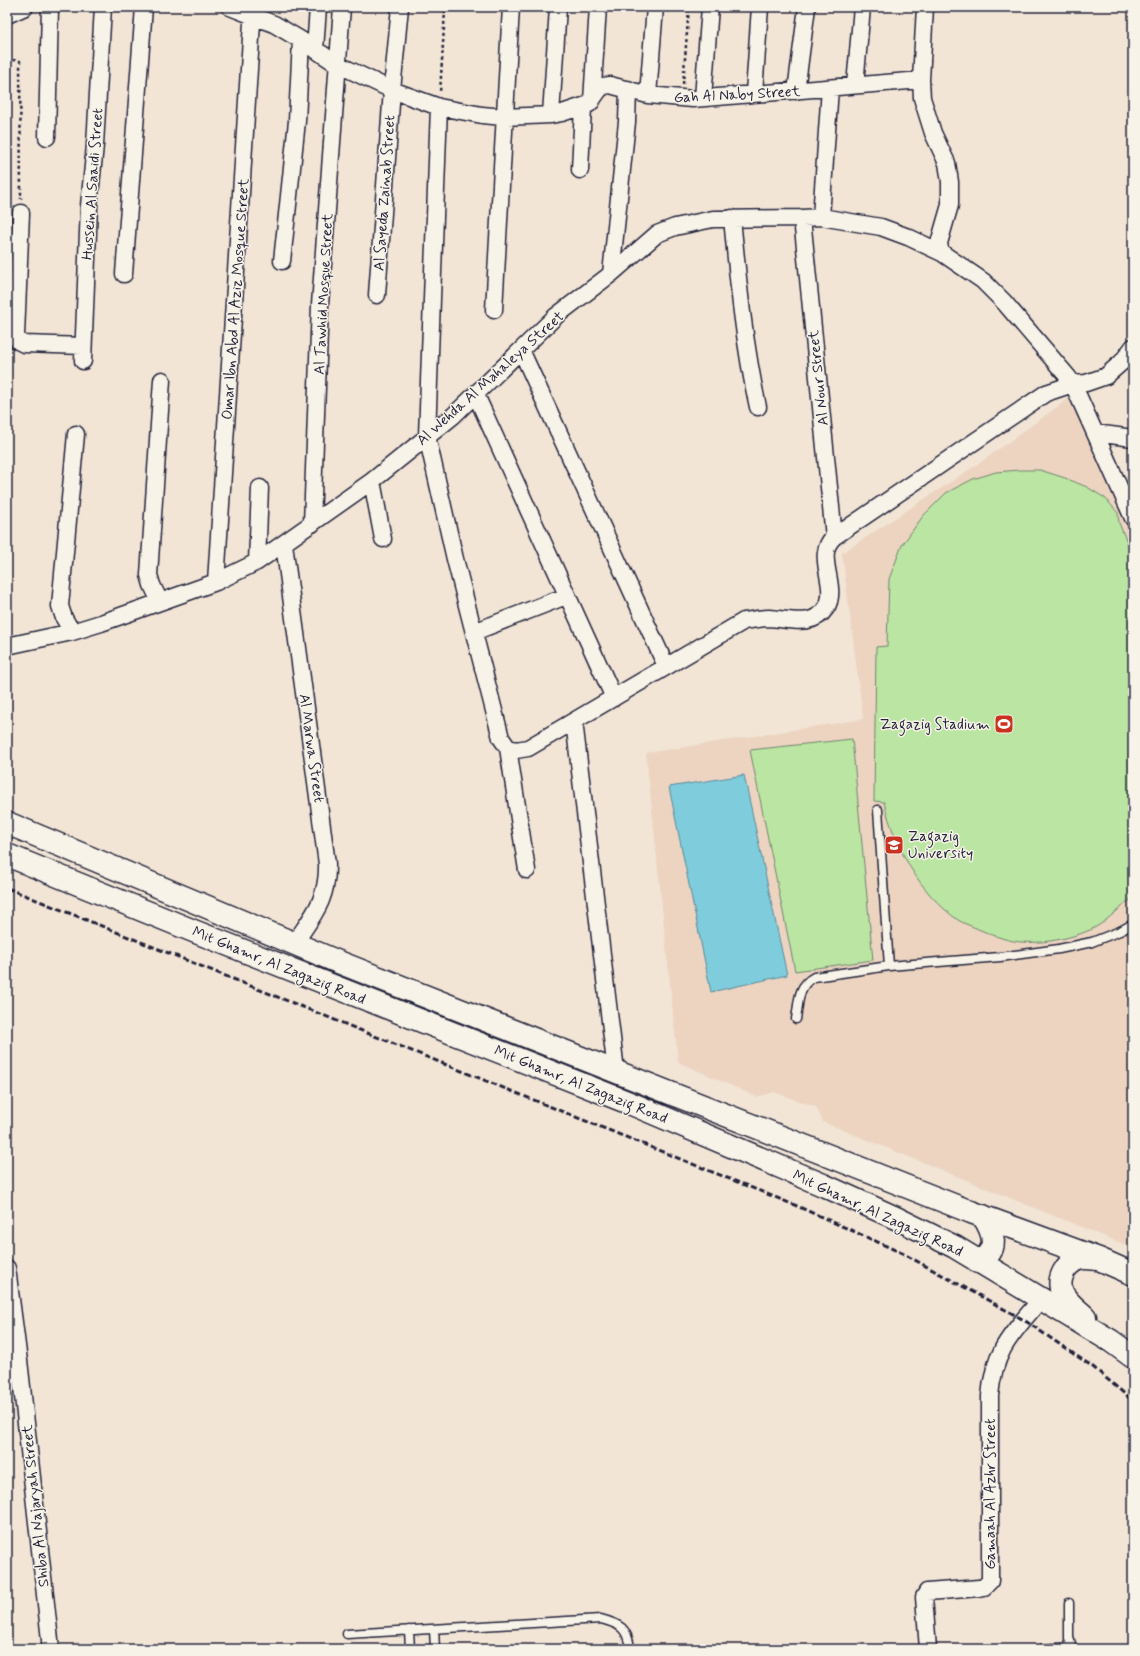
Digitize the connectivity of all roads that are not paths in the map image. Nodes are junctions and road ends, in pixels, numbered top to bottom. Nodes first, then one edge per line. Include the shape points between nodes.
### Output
1 (25, 7) edge
2 (50, 7) edge
3 (103, 7) edge
4 (144, 7) edge
5 (230, 7) edge
6 (318, 7) edge
7 (342, 7) edge
8 (400, 7) edge
9 (511, 7) edge
10 (558, 7) edge
11 (598, 7) edge
12 (655, 7) edge
13 (710, 7) edge
14 (760, 7) edge
15 (807, 7) edge
16 (862, 7) edge
17 (925, 7) edge
18 (253, 11) edge
19 (7, 15) edge
20 (301, 40) junction
21 (315, 50) junction
22 (338, 64) junction
23 (921, 80) junction
24 (855, 85) junction
25 (830, 88) junction
26 (628, 89) junction
27 (392, 90) junction
28 (796, 91) junction
29 (754, 94) junction
30 (648, 95) junction
31 (703, 98) junction
32 (588, 104) junction
33 (439, 107) junction
34 (551, 115) junction
35 (504, 117) junction
36 (47, 136) dead end
37 (580, 170) dead end
38 (21, 213) road end
39 (821, 217) junction
40 (732, 218) junction
41 (802, 218) junction
42 (942, 253) junction
43 (282, 261) dead end
44 (124, 274) dead end
45 (611, 274) junction
46 (377, 295) dead end
47 (494, 310) dead end
48 (1133, 347) edge
49 (521, 350) junction
50 (162, 380) dead end
51 (1073, 384) junction
52 (476, 395) junction
53 (758, 407) dead end
54 (1095, 433) junction
55 (76, 434) dead end
56 (427, 436) junction
57 (1133, 438) edge
58 (372, 481) junction
59 (260, 488) dead end
60 (1133, 518) edge
61 (312, 524) junction
62 (834, 537) junction
63 (383, 539) dead end
64 (284, 544) junction
65 (257, 562) junction
66 (216, 582) junction
67 (566, 596) junction
68 (160, 602) junction
69 (72, 632) junction
70 (474, 632) junction
71 (7, 646) edge
72 (666, 666) junction
73 (614, 698) junction
74 (574, 721) junction
75 (508, 748) junction
76 (878, 810) dead end
77 (7, 823) edge
78 (7, 855) edge
79 (527, 870) dead end
80 (1133, 924) edge
81 (294, 944) junction
82 (889, 966) junction
83 (796, 1019) dead end
84 (616, 1071) junction
85 (983, 1216) junction
86 (1099, 1259) junction
87 (978, 1262) junction
88 (7, 1268) edge
89 (1133, 1274) edge
90 (1041, 1299) junction
91 (1111, 1341) junction
92 (1133, 1357) edge
93 (1069, 1603) dead end
94 (434, 1629) junction
95 (409, 1630) junction
96 (347, 1634) dead end
97 (1073, 1648) edge
98 (51, 1649) edge
99 (410, 1649) edge
100 (435, 1649) edge
101 (630, 1649) edge
102 (928, 1649) edge
103 (1042, 1649) edge

1 - 19 street
2 - 36 street
3 - 38 street, Hussein Al Saaidi Street via 89,206 83,354 18,341 16,336
4 - 44 street
5 - 18 street
6 - 21 street
7 - 22 street, Al Tawhid Mosque Street
8 - 27 street, Al Sayeda Zainab Street
9 - 35 street
10 - 34 street
11 - 32 street
12 - 30 street
13 - 31 street
14 - 29 street
15 - 28 street
16 - 24 street
17 - 23 street
18 - 20 street
18 - 66 street, Omar Ibn Abd Al Aziz Mosque Street
20 - 21 street
20 - 43 street via 297,121
21 - 22 street
22 - 27 street
22 - 61 street, Al Tawhid Mosque Street via 320,305
23 - 24 street, Gah Al Naby Street
23 - 42 street via 927,117 947,163 950,182 950,205 939,243
24 - 25 street, Gah Al Naby Street
25 - 28 street, Gah Al Naby Street
25 - 39 street
26 - 30 street, Gah Al Naby Street
26 - 32 street, Gah Al Naby Street via 604,86
26 - 45 street via 627,122
27 - 33 street
27 - 46 street, Al Sayeda Zainab Street
28 - 29 street, Gah Al Naby Street
29 - 31 street, Gah Al Naby Street
30 - 31 street, Gah Al Naby Street
32 - 34 street
32 - 37 street
33 - 35 street
33 - 56 street
34 - 35 street
35 - 47 street
39 - 41 street, Al Wehda Al Mahaleya Street
39 - 42 street, Al Wehda Al Mahaleya Street via 881,228
40 - 41 street, Al Wehda Al Mahaleya Street
40 - 45 street, Al Wehda Al Mahaleya Street via 694,222 657,234
40 - 53 street via 744,331
41 - 62 street, Al Nour Street
42 - 51 street, Al Wehda Al Mahaleya Street via 983,282 1004,302
45 - 49 street, Al Wehda Al Mahaleya Street via 556,316
48 - 51 street via 1122,362 1106,376 1086,383
49 - 52 street, Al Wehda Al Mahaleya Street
49 - 72 street
50 - 68 street via 149,575
51 - 54 street, Al Wehda Al Mahaleya Street
51 - 62 street via 1046,393
52 - 56 street, Al Wehda Al Mahaleya Street
52 - 67 street
54 - 57 street
54 - 60 street, Al Wehda Al Mahaleya Street
55 - 69 street via 60,606
56 - 58 street, Al Wehda Al Mahaleya Street
56 - 70 street
58 - 61 street, Al Wehda Al Mahaleya Street
58 - 63 street
59 - 65 street
61 - 64 street, Al Wehda Al Mahaleya Street
62 - 72 street via 828,542 825,552 829,598 827,607 816,618 801,621 767,618 744,621
64 - 65 street, Al Wehda Al Mahaleya Street
64 - 81 street, Al Marwa Street via 328,864 326,885 320,904
65 - 66 street, Al Wehda Al Mahaleya Street
66 - 68 street, Al Wehda Al Mahaleya Street
67 - 70 street
67 - 73 street
68 - 69 street, Al Wehda Al Mahaleya Street
69 - 71 street, Al Wehda Al Mahaleya Street
70 - 75 street via 501,738
72 - 73 street
73 - 74 street
74 - 75 street via 528,748
74 - 84 street
75 - 79 street
76 - 82 lane
77 - 81 highway, Mit Ghamr, Al Zagazig Road
78 - 87 highway, Mit Ghamr, Al Zagazig Road via 694,1129 898,1219 955,1247
80 - 82 lane via 1092,942 1059,949 1000,957
81 - 84 highway, Mit Ghamr, Al Zagazig Road
82 - 83 lane via 814,977 801,988
84 - 85 highway, Mit Ghamr, Al Zagazig Road
85 - 86 highway, Mit Ghamr, Al Zagazig Road
85 - 87 highway via 993,1242 988,1256
86 - 89 highway, Mit Ghamr, Al Zagazig Road
86 - 91 highway via 1078,1259 1069,1264 1060,1282 1062,1292 1068,1300
87 - 90 highway, Mit Ghamr, Al Zagazig Road
88 - 98 street, Shiba Al Najaryah Street
90 - 91 highway, Mit Ghamr, Al Zagazig Road
90 - 102 street, Gamaah Al Azhr Street via 1006,1341 997,1358 992,1377 990,1581 984,1587 926,1592 924,1597
91 - 92 highway, Mit Ghamr, Al Zagazig Road
93 - 97 lane via 1069,1638
94 - 95 lane
94 - 100 lane
94 - 101 lane via 601,1619 615,1623 625,1630
95 - 96 lane
95 - 99 lane
97 - 103 lane

